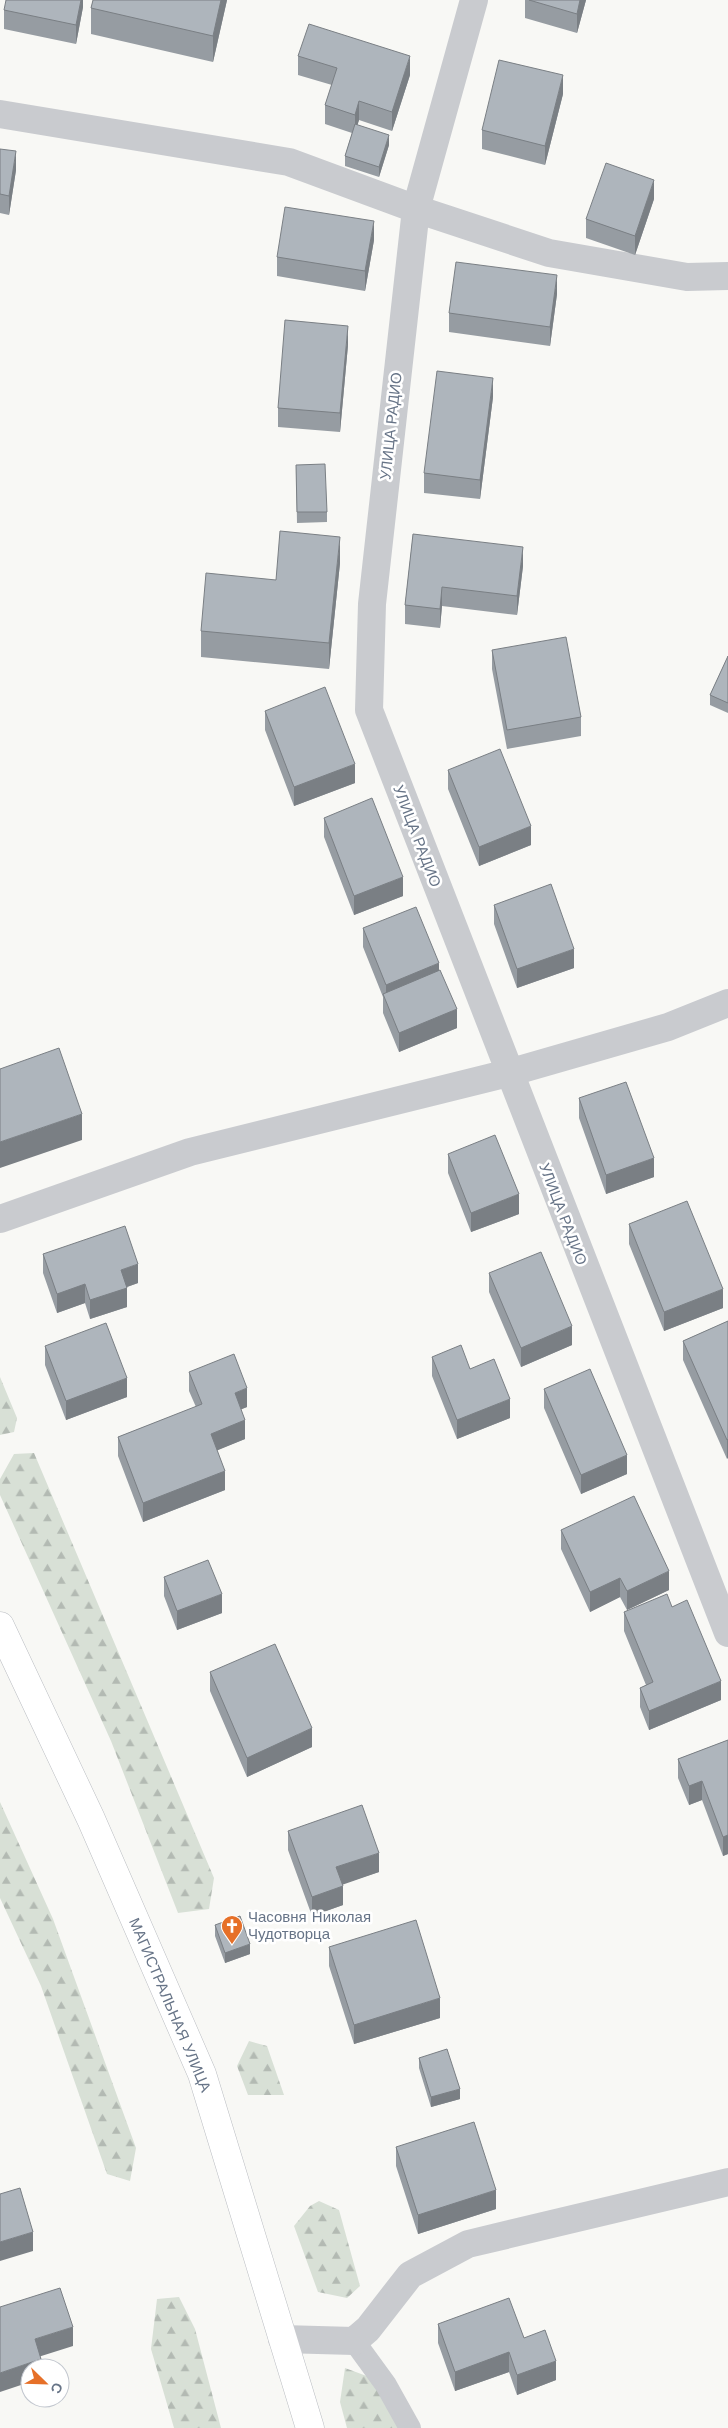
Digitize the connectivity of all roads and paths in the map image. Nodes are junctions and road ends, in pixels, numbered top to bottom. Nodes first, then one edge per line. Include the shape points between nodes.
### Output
1 (474, 0) edge
2 (0, 114) edge
3 (416, 209) junction
4 (728, 276) edge
5 (728, 1003) edge
6 (508, 1073) junction
7 (0, 1220) edge
8 (0, 1626) edge
9 (728, 1634) edge
10 (728, 2182) edge
11 (282, 2339) junction
12 (354, 2341) junction
13 (310, 2428) edge
14 (410, 2428) edge

1 - 3 street, УЛИЦА РАДИО
2 - 3 street via 289,162
3 - 4 street via 549,253 687,277
3 - 6 street, УЛИЦА РАДИО via 372,604 369,710
5 - 6 street via 668,1027
6 - 7 street via 190,1152
6 - 9 street, УЛИЦА РАДИО
8 - 11 main road, МАГИСТРАЛЬНАЯ УЛИЦА via 91,1820 202,2074
10 - 12 street via 468,2244 410,2275 368,2329
11 - 12 street
11 - 13 main road, МАГИСТРАЛЬНАЯ УЛИЦА
12 - 14 lane via 386,2385

